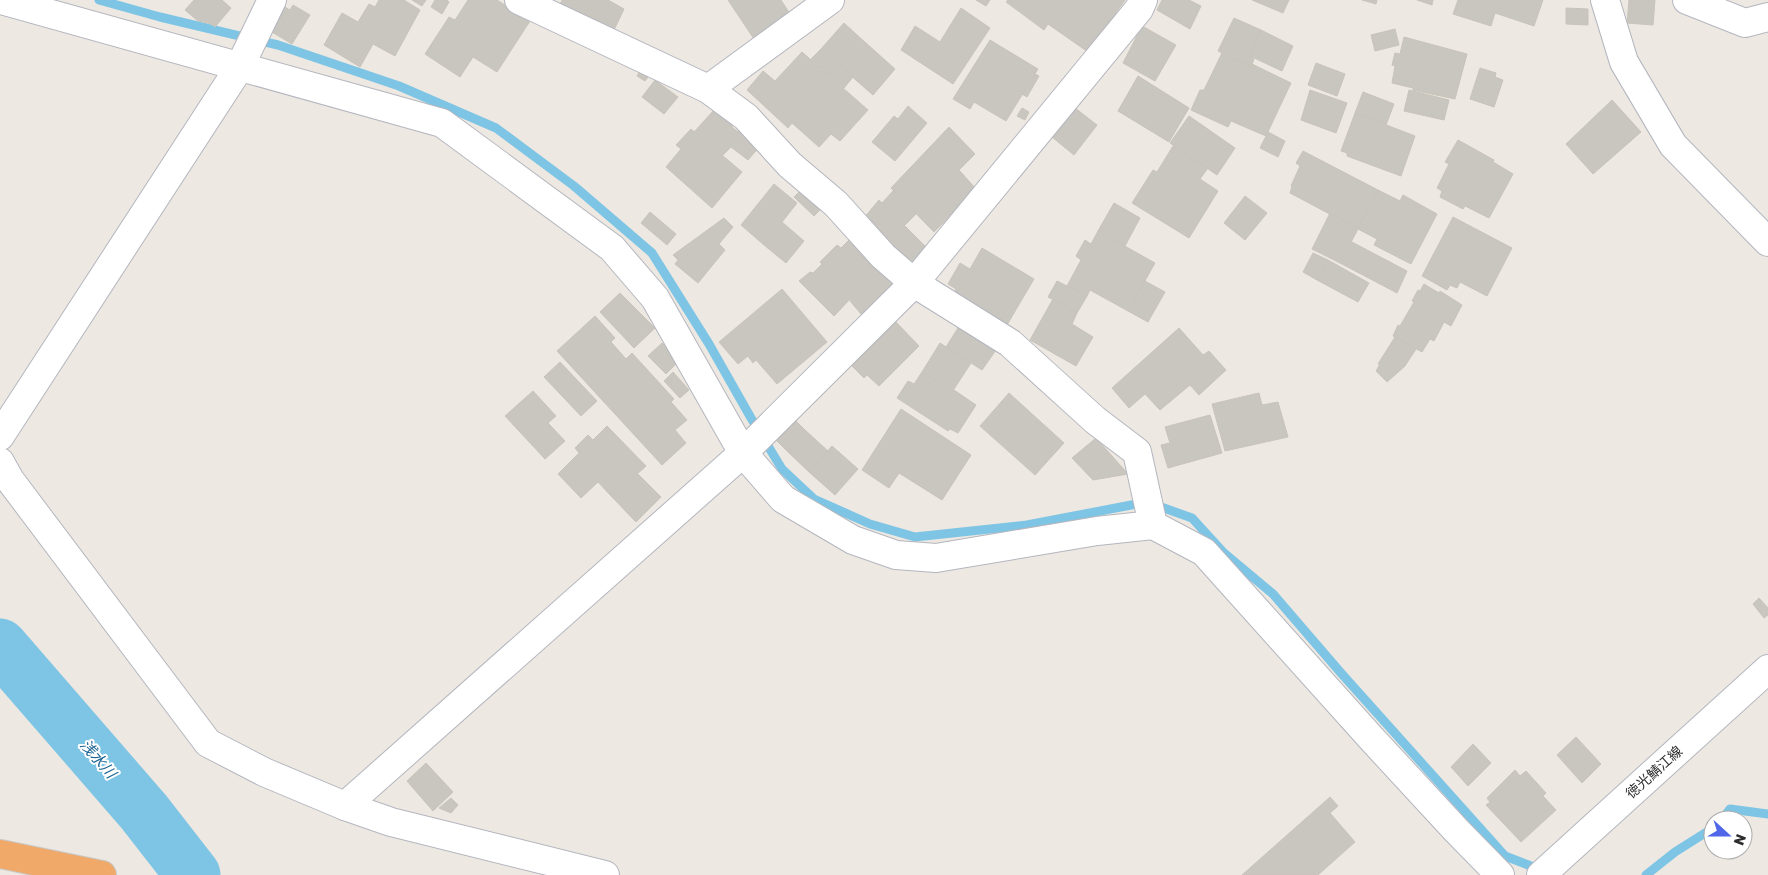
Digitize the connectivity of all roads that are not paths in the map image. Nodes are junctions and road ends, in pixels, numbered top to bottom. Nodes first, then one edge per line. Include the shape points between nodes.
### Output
1 (1, 0) edge
2 (272, 0) edge
3 (519, 0) edge
4 (830, 0) edge
5 (1143, 0) edge
6 (1605, 0) edge
7 (1687, 0) edge
8 (1768, 17) edge
9 (239, 68) junction
10 (708, 89) junction
11 (1768, 242) edge
12 (914, 283) junction
13 (0, 436) edge
14 (743, 453) junction
15 (0, 462) edge
16 (1153, 525) junction
17 (1768, 669) edge
18 (345, 806) junction
19 (0, 854) edge
20 (102, 875) edge
21 (604, 875) edge
22 (1500, 875) edge
23 (1541, 875) edge

1 - 9 street
2 - 9 street
3 - 10 street
4 - 10 street
5 - 12 street
6 - 11 street via 1624,62 1673,145
7 - 8 street via 1745,23
9 - 13 street
9 - 14 street via 442,123 612,248 655,298
10 - 12 street via 746,116 790,165 836,204 883,256
12 - 14 street
12 - 16 street via 1010,343 1094,420 1137,452
14 - 16 street via 783,499 854,540 896,555 936,558
14 - 18 street
15 - 18 street via 10,480 208,743 264,772
16 - 22 street via 1204,552 1371,738
17 - 23 street, 徳光鯖江線
18 - 21 street via 391,822
19 - 20 highway

